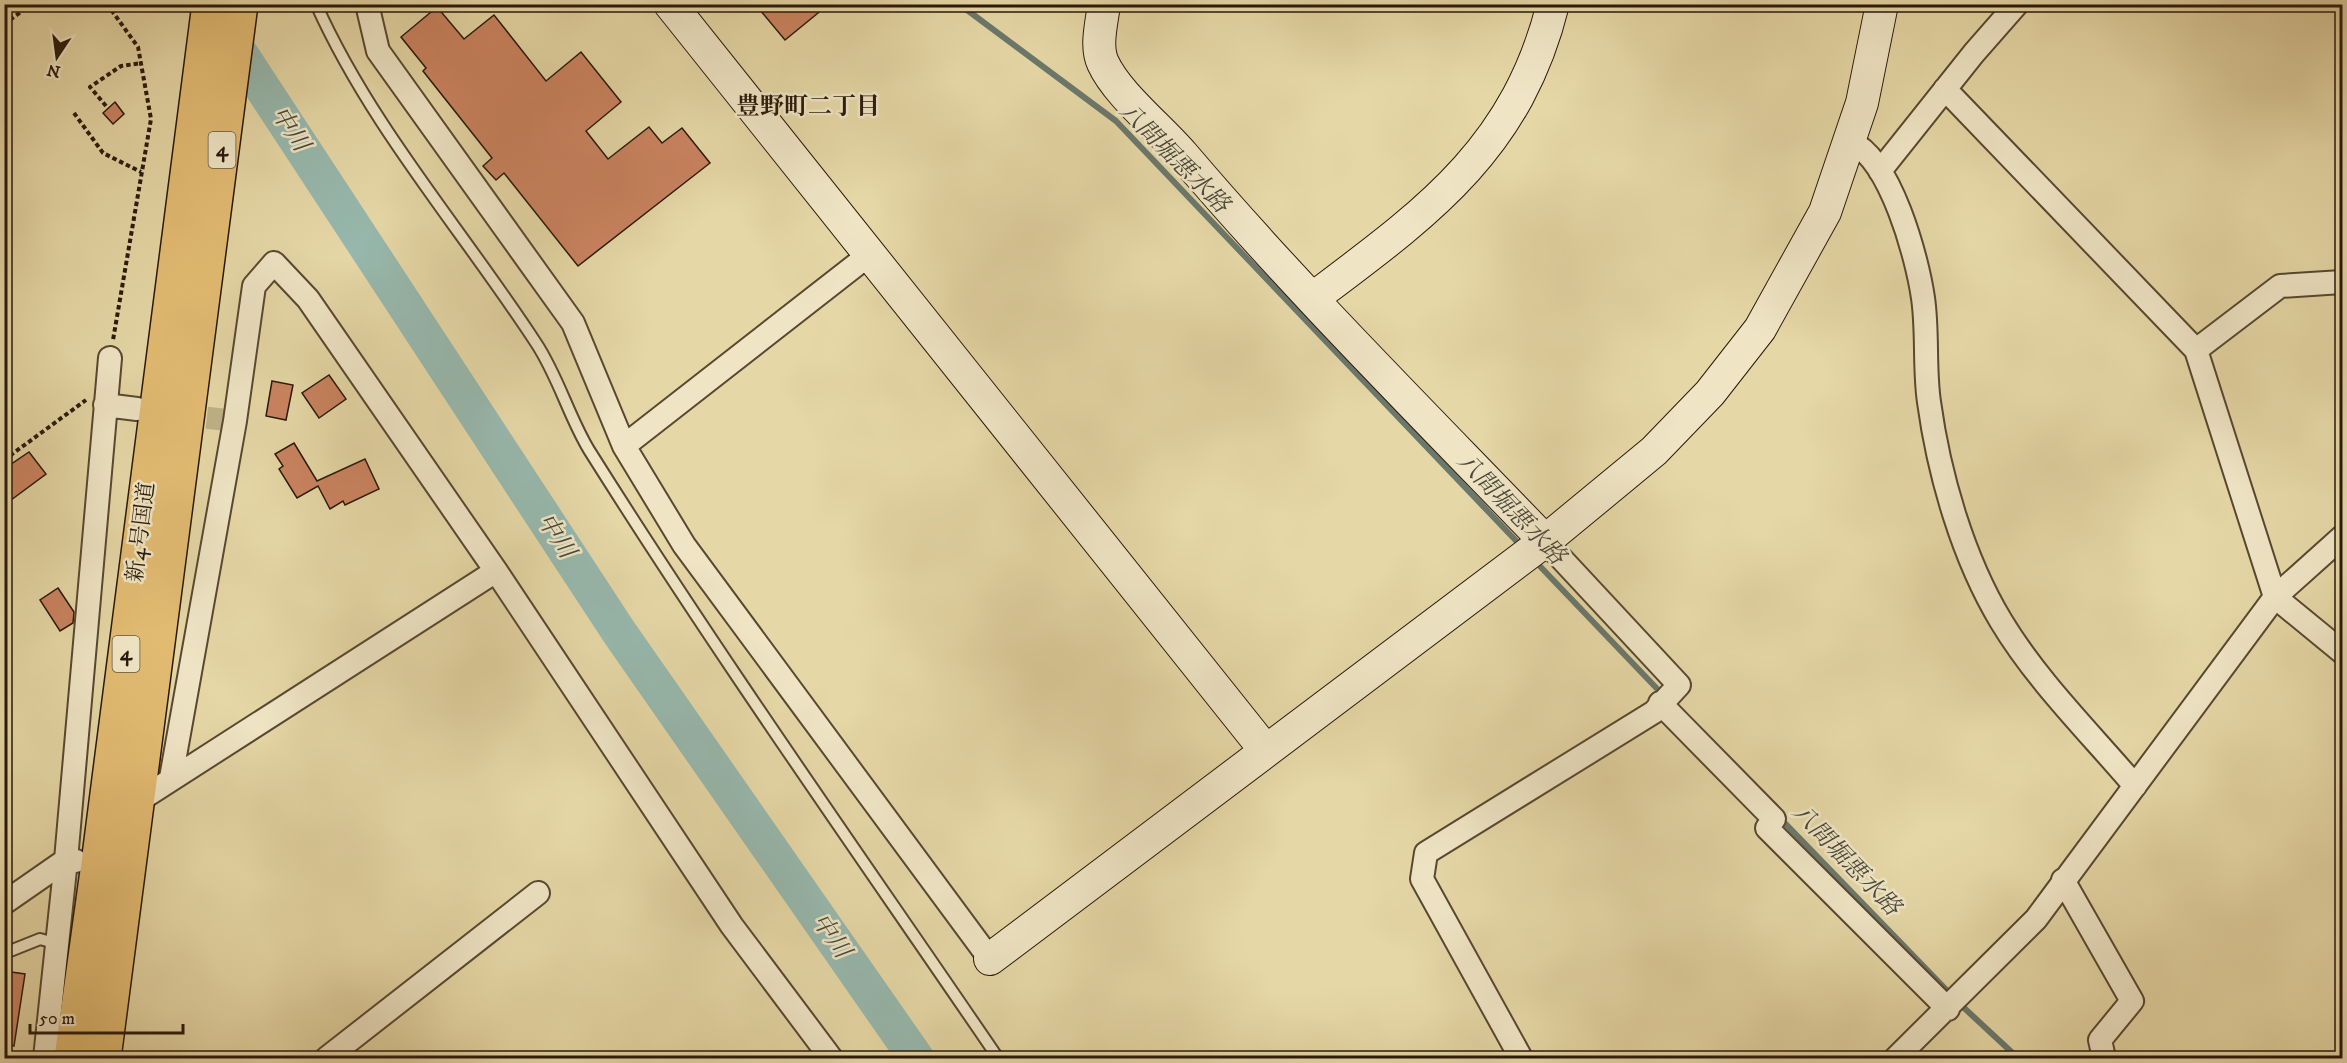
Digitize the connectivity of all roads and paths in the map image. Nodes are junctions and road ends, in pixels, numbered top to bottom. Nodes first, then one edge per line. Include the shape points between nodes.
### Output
1 (32, 4) edge
2 (107, 4) edge
3 (209, 4) edge
4 (241, 4) edge
5 (316, 4) edge
6 (367, 4) edge
7 (670, 4) edge
8 (1104, 4) edge
9 (1553, 4) edge
10 (1882, 4) edge
11 (2017, 4) edge
12 (4, 24) edge
13 (142, 63) junction
14 (1945, 89) junction
15 (106, 106) dead end
16 (74, 113) dead end
17 (1851, 142) junction
18 (1880, 171) junction
19 (141, 172) junction
20 (870, 254) junction
21 (2343, 282) edge
22 (1312, 299) junction
23 (2196, 350) junction
24 (110, 358) joint
25 (106, 395) junction
26 (137, 409) dead end
27 (624, 446) junction
28 (4, 460) edge
29 (2343, 537) edge
30 (1534, 549) junction
31 (496, 571) junction
32 (2275, 597) junction
33 (2343, 652) edge
34 (1666, 698) junction
35 (1266, 751) junction
36 (171, 778) junction
37 (2135, 786) junction
38 (138, 801) junction
39 (66, 860) junction
40 (98, 864) junction
41 (2063, 880) junction
42 (538, 893) dead end
43 (4, 903) edge
44 (58, 944) junction
45 (4, 957) edge
46 (990, 959) joint
47 (1956, 1001) junction
48 (1908, 1054) edge
49 (45, 1059) edge
50 (71, 1059) edge
51 (105, 1059) edge
52 (327, 1059) edge
53 (831, 1059) edge
54 (998, 1059) edge
55 (1521, 1059) edge
56 (2104, 1059) edge

1 - 12 path
2 - 13 path via 138,47
3 - 40 highway, 新4号国道 / 4
4 - 38 highway, 新4号国道 / 4
5 - 54 lane via 336,49 370,104 538,346 587,446 767,720
6 - 27 street via 378,51 573,323
7 - 20 street
8 - 22 street via 1099,46 1110,76
9 - 22 street via 1529,77 1482,153 1413,223
10 - 17 street via 1872,63
11 - 14 street
13 - 15 path via 121,66 90,87
13 - 19 path via 151,119
14 - 18 street
14 - 23 street
16 - 19 path via 103,153
17 - 18 street via 1860,146
17 - 30 street via 1825,212 1760,329 1710,393 1654,451
18 - 37 street via 1906,228 1923,298 1928,402 1965,548 2001,621 2051,689
19 - 24 path
20 - 27 street
20 - 35 street
21 - 23 street via 2280,286
22 - 30 street
23 - 32 street
24 - 25 street
25 - 26 street
25 - 28 path
25 - 39 street
27 - 46 street via 684,545
29 - 32 street
30 - 34 street via 1679,685
30 - 35 street
31 - 36 street
31 - 36 street via 308,298 274,263 254,286 235,421
31 - 53 street via 732,926
32 - 33 street
32 - 37 street
34 - 47 street via 1774,819 1767,828
34 - 55 street via 1654,712 1426,853 1422,879
35 - 46 street
36 - 38 street
37 - 41 street
38 - 51 highway, 新4号国道 / 4
39 - 40 street
39 - 43 street
39 - 44 street
40 - 50 highway, 新4号国道 / 4
41 - 47 street via 2036,919
41 - 56 street via 2132,1001 2100,1040
42 - 52 street
44 - 45 lane via 40,939 5,953
44 - 49 street
47 - 48 street

